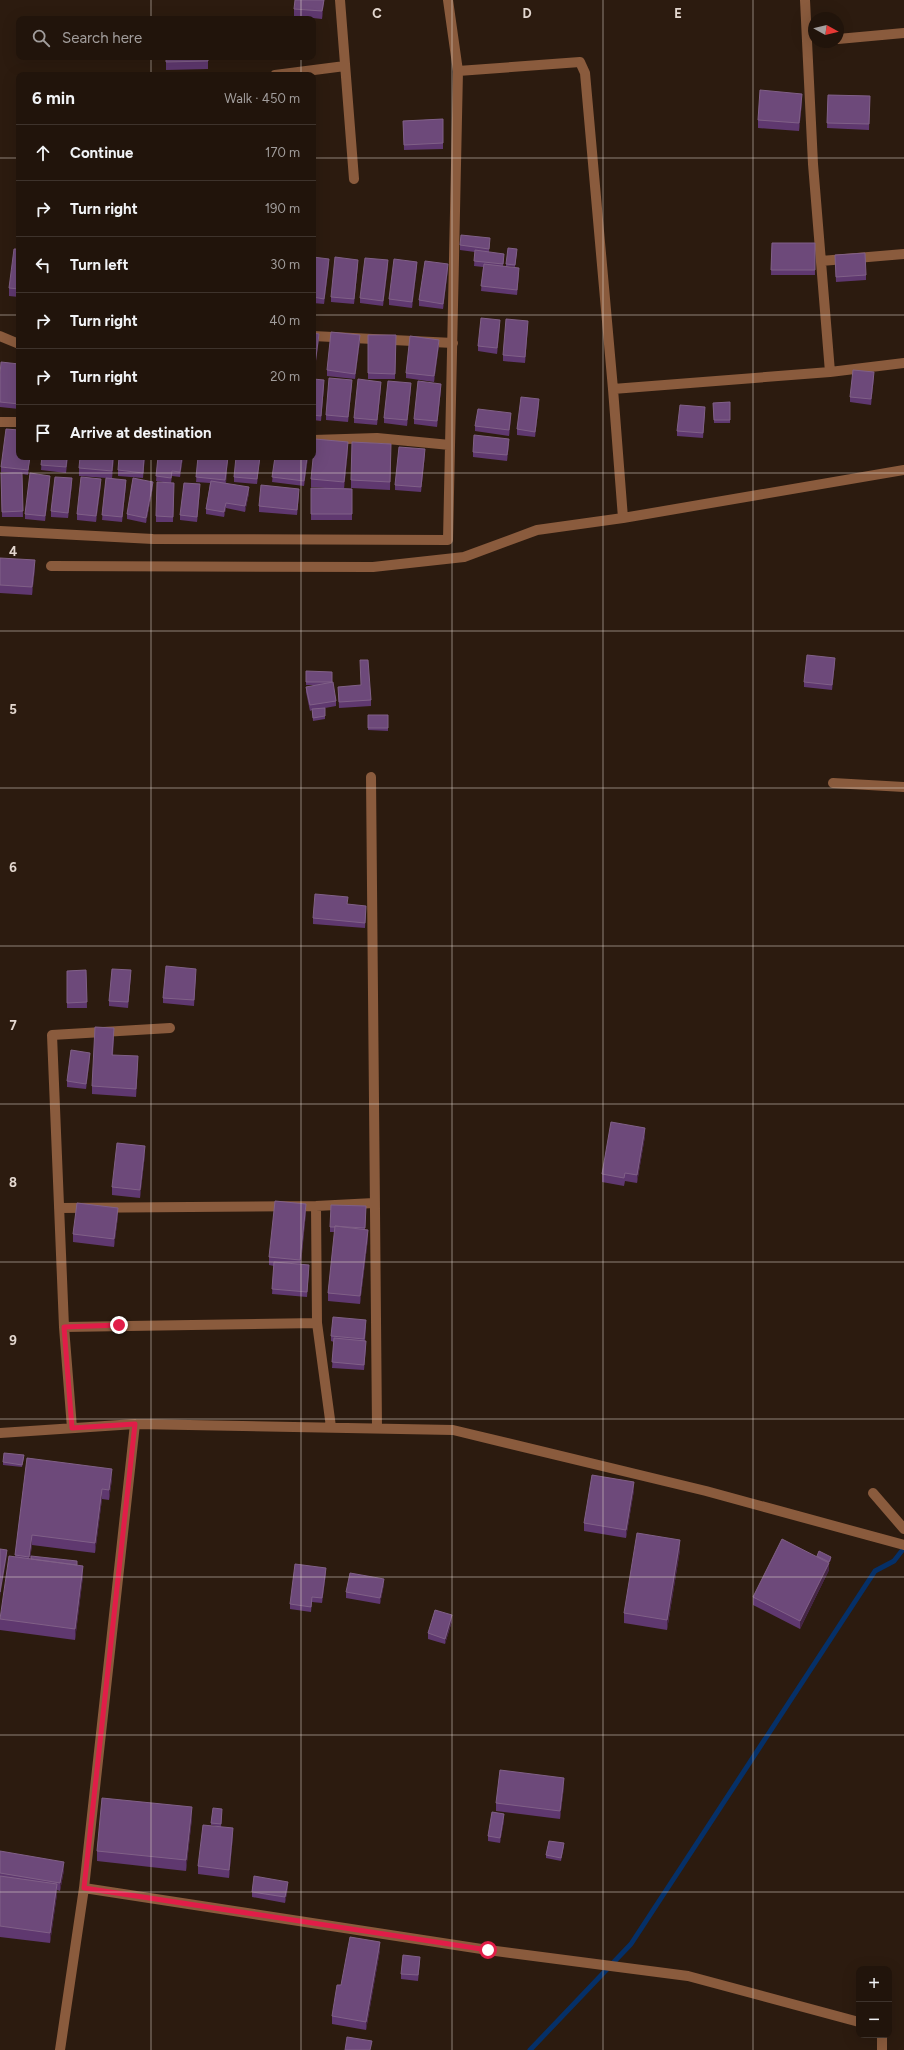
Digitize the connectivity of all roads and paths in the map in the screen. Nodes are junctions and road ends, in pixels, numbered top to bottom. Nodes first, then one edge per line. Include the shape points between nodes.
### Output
1 (340, 0) edge
2 (448, 0) edge
3 (805, 0) edge
4 (808, 25) edge
5 (904, 33) edge
6 (844, 38) edge
7 (810, 48) edge
8 (345, 66) junction
9 (458, 70) junction
10 (298, 72) edge
11 (354, 180) dead end
12 (904, 254) edge
13 (821, 261) junction
14 (0, 336) edge
15 (316, 336) edge
16 (16, 343) edge
17 (453, 343) junction
18 (904, 362) edge
19 (830, 372) junction
20 (613, 389) junction
21 (0, 422) edge
22 (16, 422) edge
23 (316, 440) edge
24 (450, 445) junction
25 (904, 470) edge
26 (623, 518) junction
27 (0, 531) edge
28 (51, 566) dead end
29 (371, 777) dead end
30 (833, 783) dead end
31 (904, 788) edge
32 (170, 1028) dead end
33 (374, 1203) junction
34 (316, 1206) junction
35 (59, 1208) junction
36 (317, 1323) junction
37 (64, 1327) junction
38 (135, 1424) junction
39 (331, 1427) junction
40 (72, 1428) junction
41 (377, 1428) junction
42 (0, 1433) edge
43 (873, 1493) dead end
44 (904, 1529) edge
45 (904, 1545) edge
46 (84, 1888) junction
47 (856, 2021) edge
48 (882, 2038) edge
49 (60, 2050) edge
50 (882, 2050) edge

1 - 8 street
2 - 9 street
3 - 4 street
5 - 6 street
7 - 13 street via 813,164
8 - 10 street
8 - 11 street
9 - 17 street
9 - 20 street via 580,62 585,73
12 - 13 street
13 - 19 street
14 - 16 street
15 - 17 street
17 - 24 street
18 - 19 street
19 - 20 street
20 - 26 street
21 - 22 street
23 - 24 street via 377,438
24 - 27 street via 448,540 153,538
25 - 26 street
26 - 28 street via 537,530 464,557 373,567
29 - 33 street
30 - 31 street
32 - 35 street via 52,1035
33 - 34 street
33 - 41 street
34 - 35 street
34 - 36 street
35 - 37 street
36 - 37 street
36 - 39 street
37 - 40 street
38 - 39 street
38 - 40 street
38 - 46 street
39 - 41 street
40 - 42 street
41 - 45 street via 453,1430 706,1491
43 - 44 street
46 - 47 street via 488,1950 688,1976
46 - 49 street
48 - 50 street

